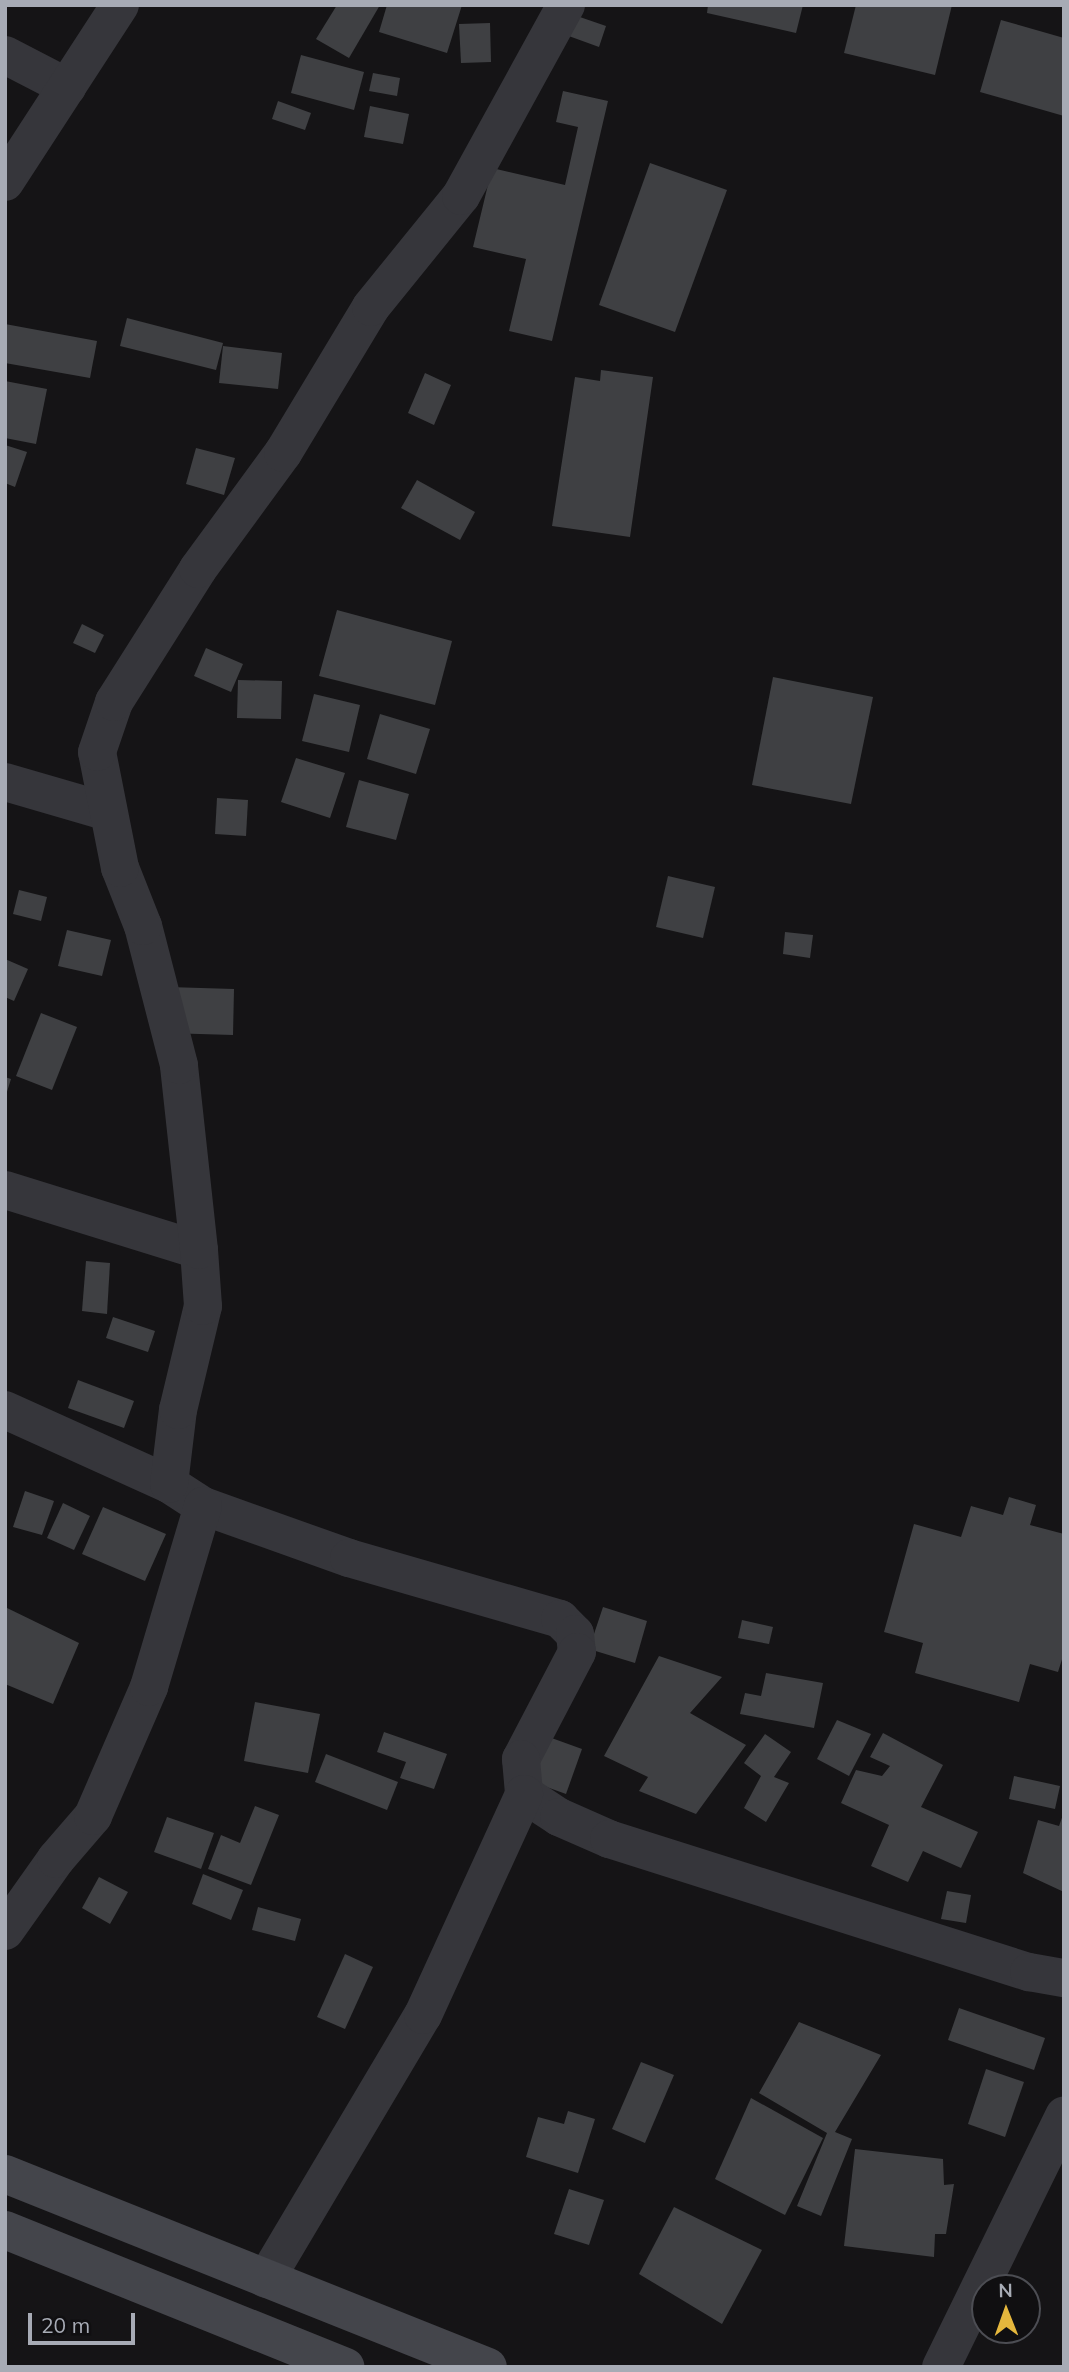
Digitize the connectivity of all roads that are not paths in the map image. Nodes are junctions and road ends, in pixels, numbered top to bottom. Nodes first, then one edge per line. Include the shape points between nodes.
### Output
1 (120, 5) edge
2 (566, 5) edge
3 (5, 55) edge
4 (67, 87) junction
5 (5, 182) edge
6 (5, 782) edge
7 (105, 811) junction
8 (5, 1191) edge
9 (199, 1250) junction
10 (5, 1410) edge
11 (169, 1484) junction
12 (202, 1506) junction
13 (524, 1794) junction
14 (5, 1931) edge
15 (1046, 1975) edge
16 (1064, 1994) edge
17 (1064, 2116) edge
18 (5, 2174) edge
19 (5, 2230) edge
20 (266, 2279) junction
21 (345, 2367) edge
22 (488, 2367) edge
23 (940, 2367) edge

1 - 4 street
2 - 7 street via 461,196 372,307 283,453 198,569 114,702 97,752
3 - 4 street
4 - 5 street
6 - 7 street
7 - 9 street via 120,869 143,926 179,1065
8 - 9 street
9 - 11 street via 202,1306 178,1410
10 - 11 street
11 - 12 street
12 - 13 street via 349,1558 560,1619 575,1634 577,1652 521,1759
12 - 14 street via 149,1688 93,1816
13 - 15 street via 559,1817 609,1839
13 - 20 street via 423,2015
15 - 16 street
17 - 23 street
18 - 20 main road
19 - 21 main road
20 - 22 main road

